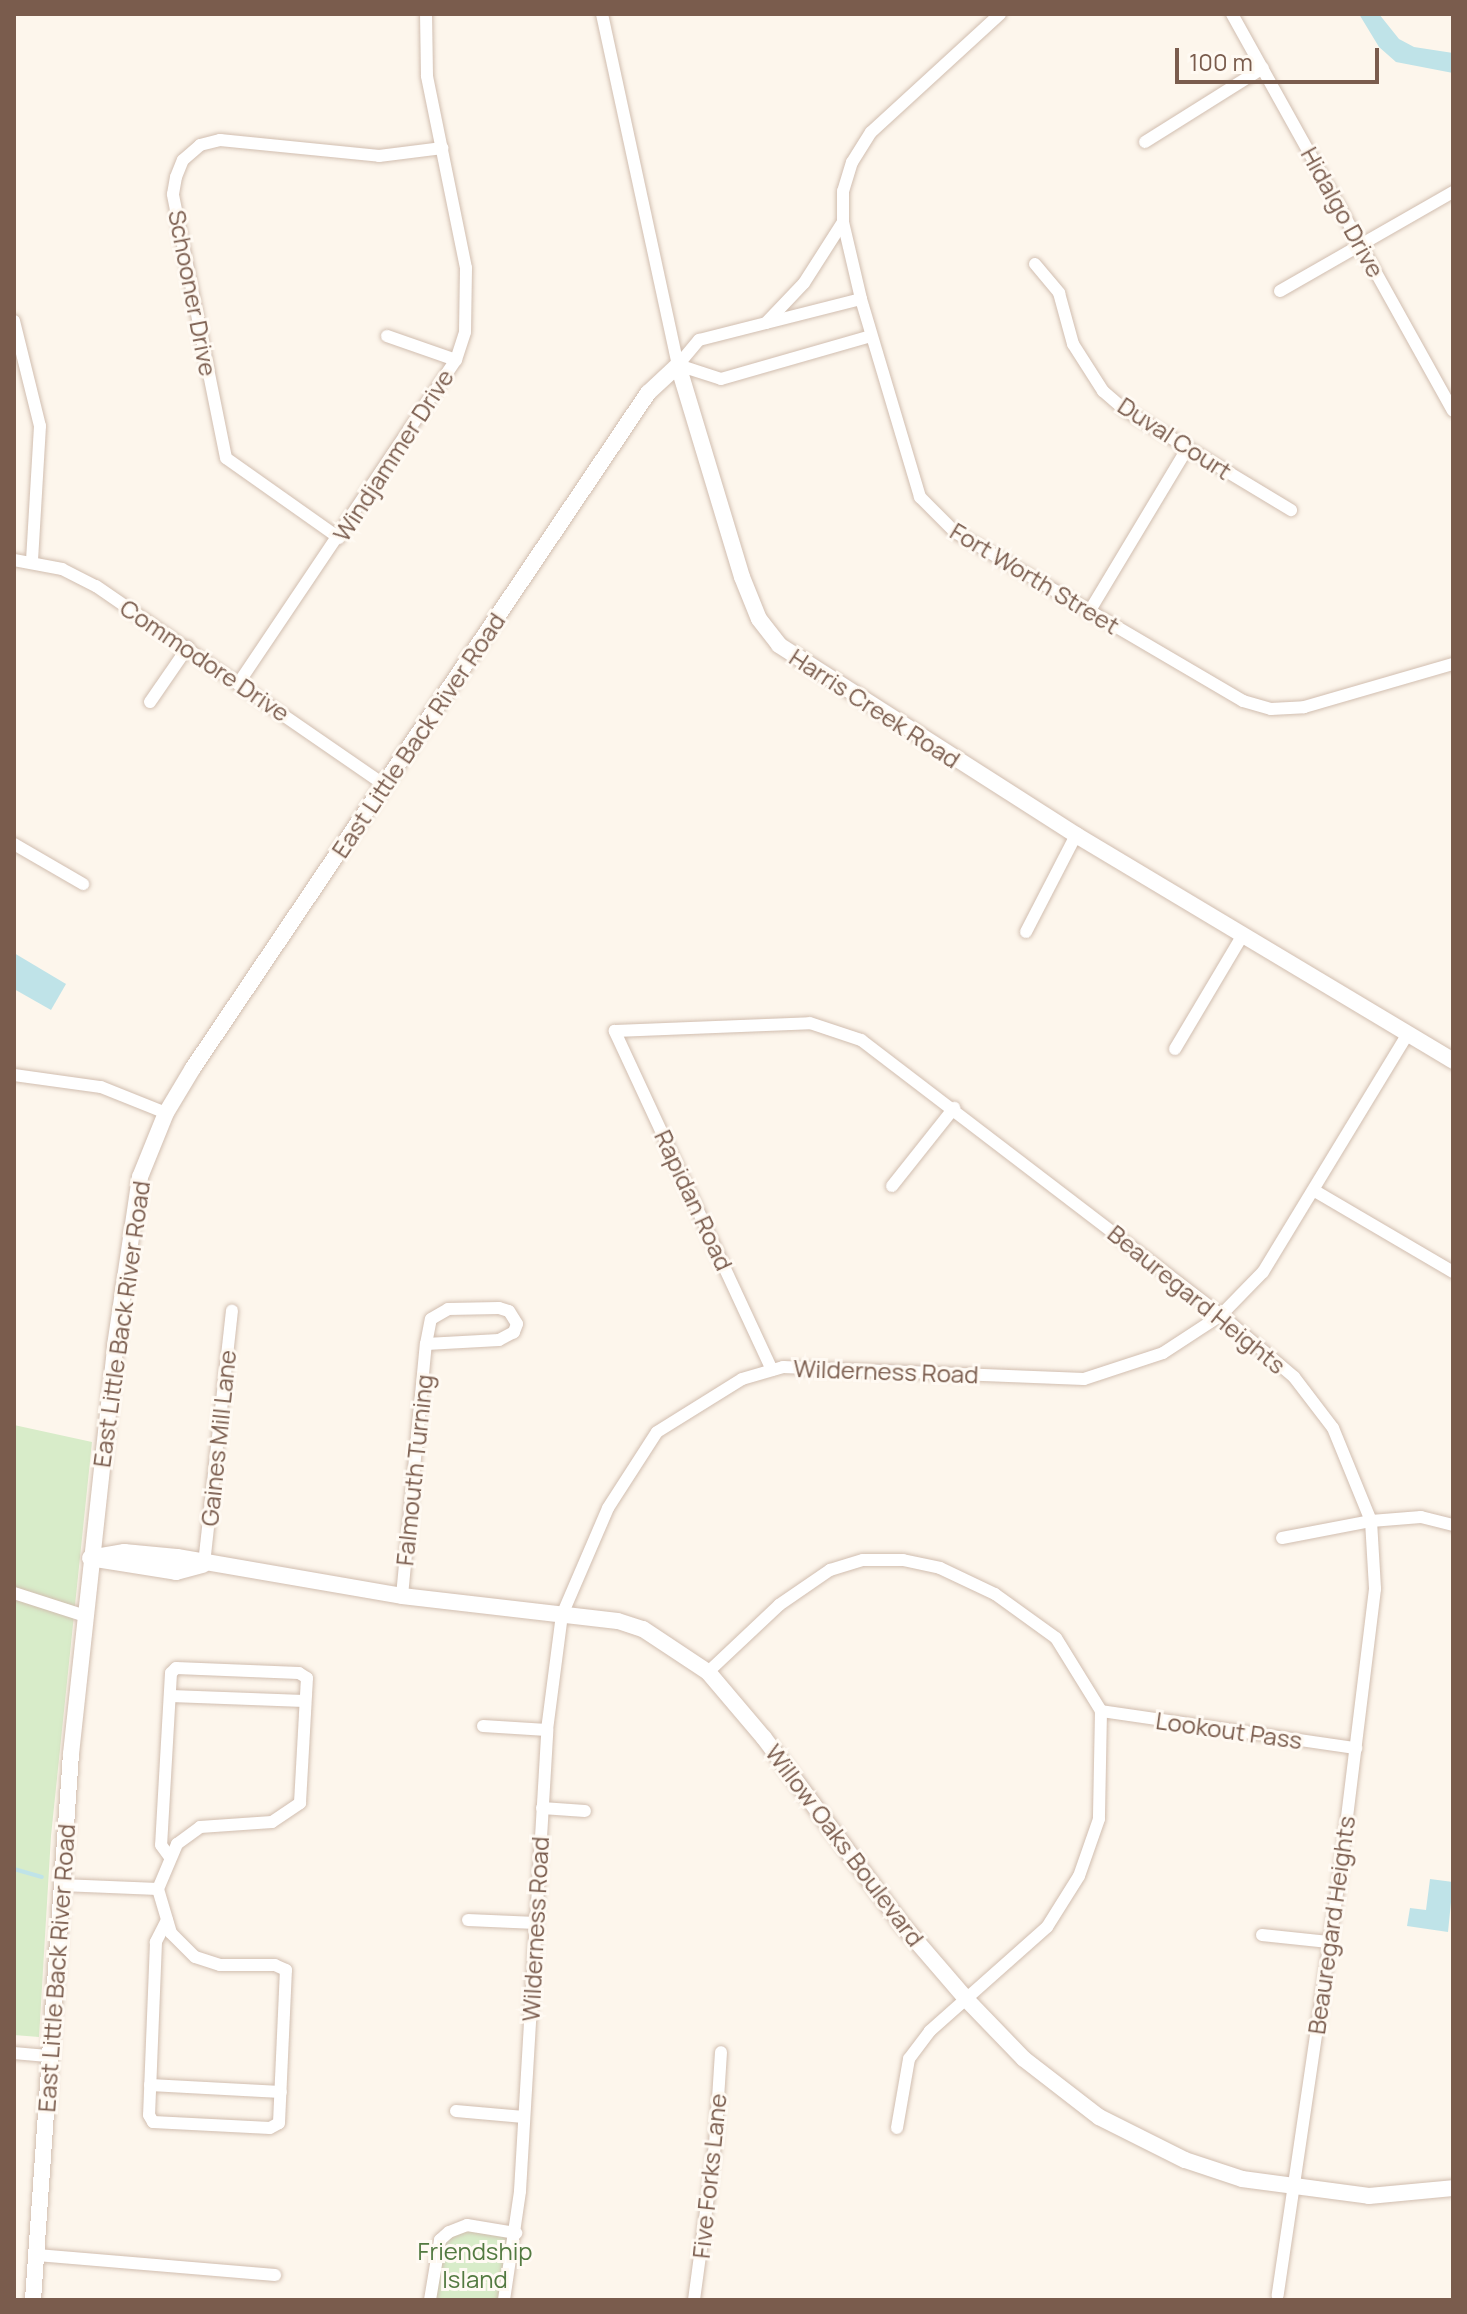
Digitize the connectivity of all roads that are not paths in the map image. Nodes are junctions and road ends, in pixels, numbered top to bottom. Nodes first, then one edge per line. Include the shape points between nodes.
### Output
1 (426, 14) edge
2 (602, 14) edge
3 (1000, 14) edge
4 (1232, 14) edge
5 (1263, 68) junction
6 (1145, 142) dead end
7 (442, 148) junction
8 (1453, 192) edge
9 (843, 222) junction
10 (1360, 242) junction
11 (1035, 264) dead end
12 (1280, 291) dead end
13 (861, 299) junction
14 (14, 321) edge
15 (766, 323) junction
16 (387, 336) dead end
17 (871, 336) junction
18 (456, 360) junction
19 (678, 365) junction
20 (1453, 411) edge
21 (1187, 449) junction
22 (1291, 510) dead end
23 (339, 538) junction
24 (14, 560) edge
25 (32, 561) junction
26 (1089, 612) junction
27 (188, 647) junction
28 (1453, 664) edge
29 (240, 681) junction
30 (150, 702) dead end
31 (385, 785) junction
32 (1076, 835) junction
33 (14, 844) edge
34 (83, 884) dead end
35 (1026, 932) dead end
36 (1242, 936) junction
37 (615, 1031) joint
38 (1407, 1035) junction
39 (1175, 1049) dead end
40 (1453, 1061) edge
41 (14, 1075) edge
42 (954, 1108) junction
43 (166, 1113) junction
44 (892, 1186) dead end
45 (1315, 1191) junction
46 (1453, 1272) edge
47 (232, 1311) dead end
48 (1221, 1315) junction
49 (426, 1344) junction
50 (772, 1370) junction
51 (1371, 1521) junction
52 (1453, 1525) edge
53 (1282, 1538) dead end
54 (90, 1558) junction
55 (204, 1564) junction
56 (14, 1593) edge
57 (402, 1596) junction
58 (562, 1615) junction
59 (85, 1616) junction
60 (708, 1672) junction
61 (170, 1696) junction
62 (305, 1701) junction
63 (1101, 1711) junction
64 (483, 1726) dead end
65 (547, 1730) junction
66 (1356, 1748) junction
67 (542, 1808) junction
68 (585, 1811) dead end
69 (169, 1856) junction
70 (61, 1885) junction
71 (158, 1889) junction
72 (167, 1920) junction
73 (468, 1920) dead end
74 (536, 1923) junction
75 (1262, 1935) dead end
76 (1329, 1942) junction
77 (967, 2000) junction
78 (721, 2052) dead end
79 (14, 2053) edge
80 (50, 2056) junction
81 (150, 2085) junction
82 (281, 2092) junction
83 (456, 2111) dead end
84 (524, 2117) junction
85 (897, 2128) dead end
86 (1293, 2187) junction
87 (1453, 2188) edge
88 (516, 2233) junction
89 (37, 2255) junction
90 (275, 2275) dead end
91 (1278, 2295) dead end
92 (33, 2300) edge
93 (430, 2300) edge
94 (504, 2300) edge
95 (694, 2300) edge

1 - 7 street, Windjammer Drive via 427,76
2 - 19 street, Harris Creek Road
3 - 9 street, Fort Worth Street via 871,132 852,162 843,191
4 - 5 street, Hidalgo Drive
5 - 6 street
5 - 10 street, Hidalgo Drive
7 - 18 street, Windjammer Drive via 467,279 465,332
7 - 23 street, Schooner Drive via 379,156 220,140 192,152 176,177 173,194 226,458
8 - 10 street
9 - 13 street, Fort Worth Street
9 - 15 street via 804,283
10 - 12 street
10 - 20 street, Hidalgo Drive
11 - 21 street, Duval Court via 1059,293 1073,344 1103,391
13 - 15 street, East Little Back River Road
13 - 17 street, Fort Worth Street
14 - 25 street via 40,426
15 - 19 street, East Little Back River Road via 699,340
16 - 18 street
17 - 19 street via 721,379
17 - 26 street, Fort Worth Street via 920,497 955,532
18 - 23 street, Windjammer Drive
19 - 31 street, East Little Back River Road via 648,393
19 - 32 street, Harris Creek Road via 742,577 759,619 779,645
21 - 22 street, Duval Court
21 - 26 street
23 - 29 street, Windjammer Drive
24 - 25 street, Commodore Drive
25 - 27 street, Commodore Drive via 96,586
26 - 28 street, Fort Worth Street via 1243,701 1271,709 1304,707
27 - 29 street, Commodore Drive
27 - 30 street
29 - 31 street, Commodore Drive
31 - 43 street, East Little Back River Road
32 - 35 street
32 - 36 street, Harris Creek Road
33 - 34 street
36 - 38 street, Harris Creek Road
36 - 39 street
37 - 42 street, Beauregard Heights via 810,1023 861,1040
37 - 50 street, Rapidan Road
38 - 40 street, Harris Creek Road
38 - 45 street, Wilderness Road
41 - 43 street via 101,1087
42 - 44 street
42 - 48 street, Beauregard Heights
43 - 54 street, East Little Back River Road via 140,1177 132,1214
45 - 46 street
45 - 48 street, Wilderness Road via 1263,1272
47 - 55 street, Gaines Mill Lane
48 - 50 street, Wilderness Road via 1163,1353 1084,1379
48 - 51 street, Beauregard Heights via 1294,1377 1333,1428
49 - 49 street, Falmouth Turning via 431,1319 448,1309 499,1308 509,1311 517,1324 499,1340
49 - 57 street, Falmouth Turning
50 - 58 street, Wilderness Road via 742,1379 657,1432 608,1508
51 - 52 street via 1421,1517
51 - 53 street
51 - 66 street, Beauregard Heights via 1375,1589
54 - 55 street, Willow Oaks Boulevard via 124,1552
54 - 59 street, East Little Back River Road
55 - 57 street, Willow Oaks Boulevard
56 - 59 street
57 - 58 street, Willow Oaks Boulevard
58 - 60 street, Willow Oaks Boulevard via 643,1629
58 - 65 street, Wilderness Road
59 - 70 street, East Little Back River Road
60 - 63 street via 779,1605 830,1570 863,1560 903,1560 940,1568 995,1594 1056,1638
60 - 77 street, Willow Oaks Boulevard via 764,1738 890,1910
61 - 62 street
61 - 62 street via 176,1668 299,1673 307,1678
61 - 69 street via 161,1845
62 - 69 street via 300,1803 272,1822 200,1827
63 - 66 street, Lookout Pass
63 - 77 street via 1099,1819 1079,1876 1047,1927
64 - 65 street
65 - 67 street, Wilderness Road
66 - 76 street, Beauregard Heights
67 - 68 street
67 - 74 street, Wilderness Road
69 - 71 street
70 - 71 street
70 - 80 street, East Little Back River Road
71 - 72 street
72 - 81 street via 156,1942
72 - 82 street via 180,1946 195,1957 220,1965 275,1965 286,1970
73 - 74 street
74 - 84 street, Wilderness Road
75 - 76 street
76 - 86 street, Beauregard Heights
77 - 85 street via 930,2031 909,2059
77 - 86 street, Willow Oaks Boulevard via 1024,2059 1099,2117 1211,2170
78 - 95 street, Five Forks Lane via 715,2145
79 - 80 street
80 - 89 street, East Little Back River Road
81 - 82 street
81 - 82 street via 149,2115 153,2122 168,2123 270,2128 279,2123
83 - 84 street
84 - 88 street, Wilderness Road
86 - 87 street, Willow Oaks Boulevard via 1369,2196
86 - 91 street, Beauregard Heights
88 - 93 street via 467,2225 449,2232 440,2240
88 - 94 street, Wilderness Road
89 - 90 street
89 - 92 street, East Little Back River Road

